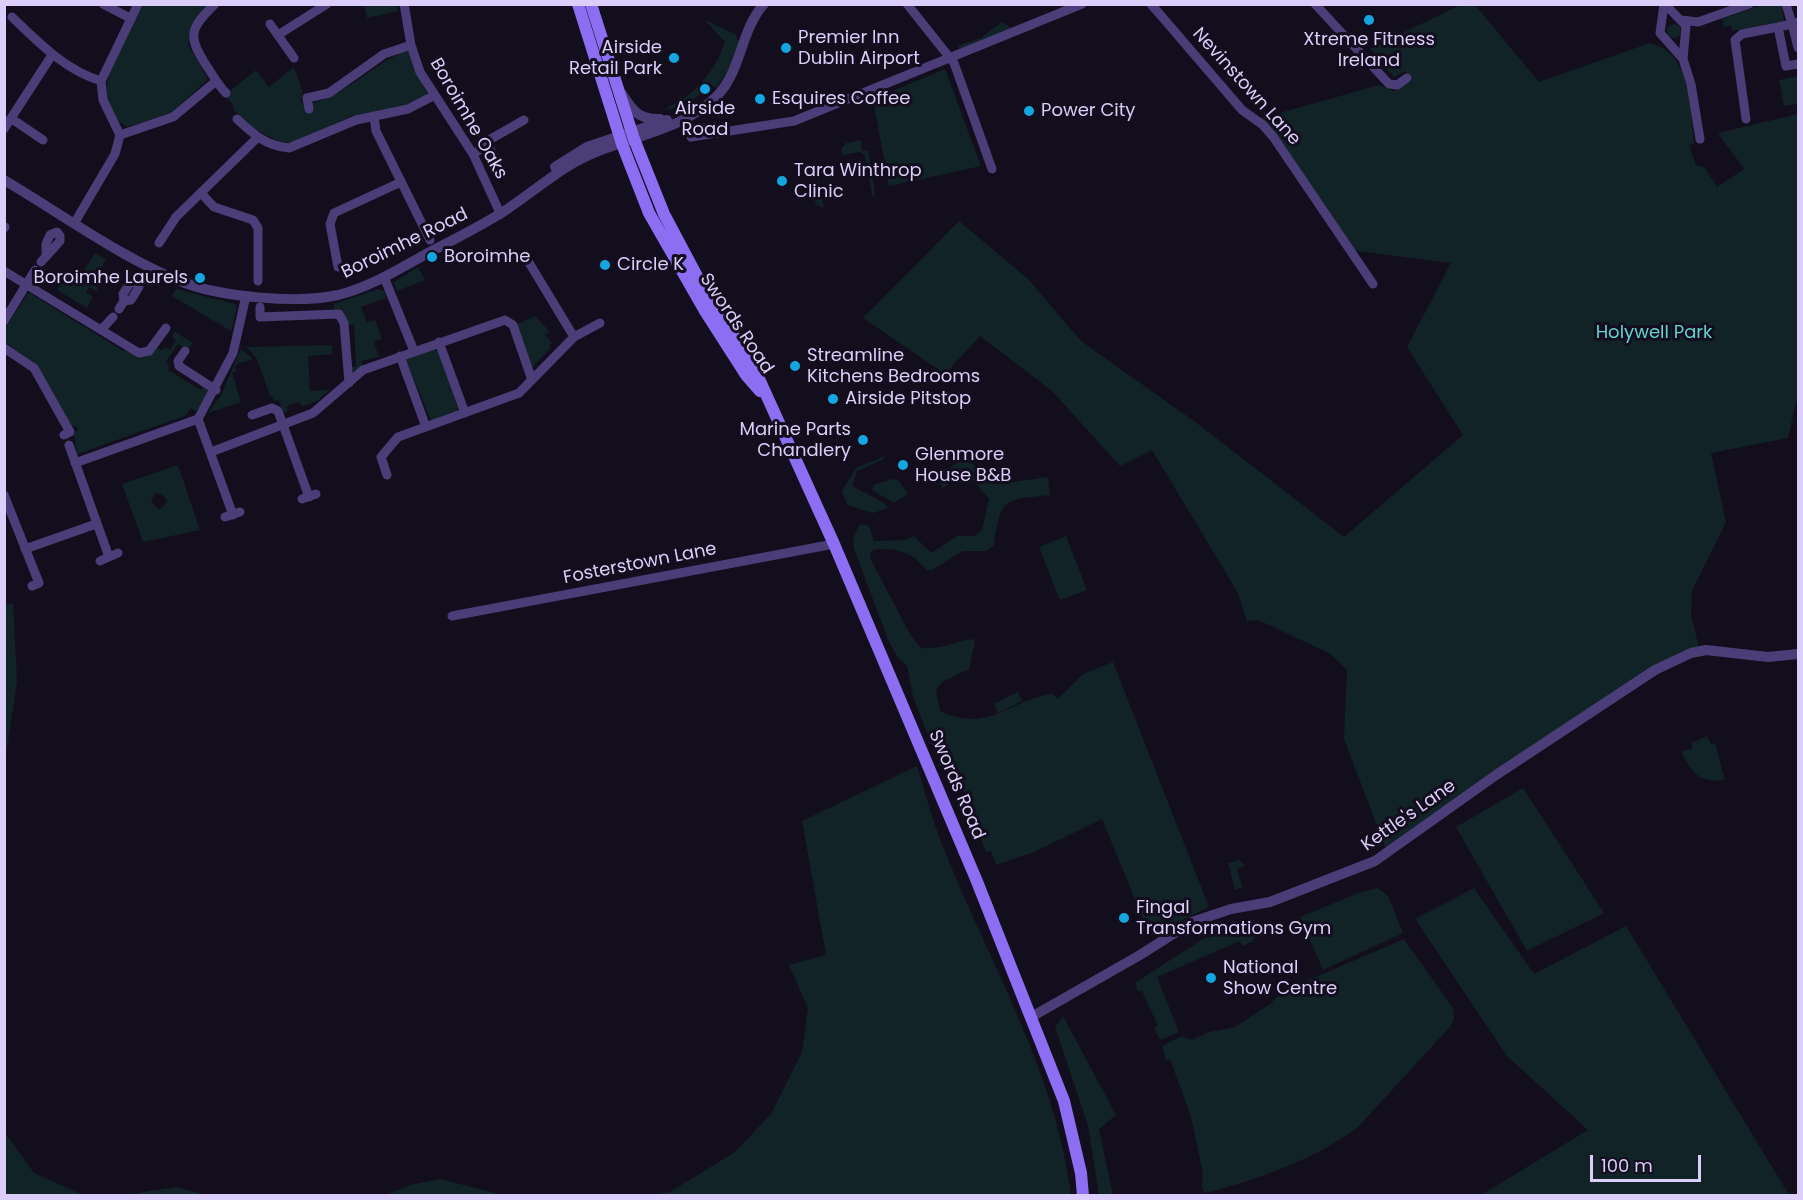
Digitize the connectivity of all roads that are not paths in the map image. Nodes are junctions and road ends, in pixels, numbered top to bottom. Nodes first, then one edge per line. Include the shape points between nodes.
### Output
1 (103, 4) edge
2 (138, 4) edge
3 (215, 4) edge
4 (404, 4) edge
5 (578, 4) edge
6 (591, 4) edge
7 (764, 4) edge
8 (907, 4) edge
9 (1082, 4) edge
10 (1151, 4) edge
11 (1315, 4) edge
12 (1665, 4) edge
13 (1749, 4) edge
14 (1786, 4) edge
15 (325, 5) edge
16 (1726, 8) edge
17 (12, 17) dead end
18 (130, 18) junction
19 (1679, 19) junction
20 (1698, 22) junction
21 (270, 24) dead end
22 (1662, 24) junction
23 (1795, 25) edge
24 (1778, 27) junction
25 (279, 36) junction
26 (1686, 36) junction
27 (1669, 43) junction
28 (411, 45) junction
29 (1798, 48) edge
30 (52, 55) junction
31 (951, 57) junction
32 (294, 58) dead end
33 (1683, 59) junction
34 (1798, 64) edge
35 (1407, 78) dead end
36 (101, 81) junction
37 (215, 82) junction
38 (618, 86) junction
39 (226, 93) dead end
40 (433, 96) junction
41 (309, 109) dead end
42 (690, 114) junction
43 (374, 116) junction
44 (12, 119) junction
45 (237, 119) dead end
46 (670, 119) junction
47 (1746, 119) dead end
48 (524, 120) dead end
49 (4, 129) edge
50 (120, 135) junction
51 (692, 137) dead end
52 (257, 138) junction
53 (627, 138) junction
54 (1700, 139) dead end
55 (44, 140) dead end
56 (488, 145) junction
57 (473, 154) junction
58 (496, 160) dead end
59 (992, 169) dead end
60 (4, 180) edge
61 (401, 182) junction
62 (201, 193) junction
63 (500, 213) junction
64 (75, 222) junction
65 (430, 240) dead end
66 (159, 243) dead end
67 (451, 259) dead end
68 (40, 262) dead end
69 (338, 267) dead end
70 (4, 271) edge
71 (384, 277) junction
72 (258, 281) dead end
73 (1373, 284) dead end
74 (26, 286) junction
75 (246, 296) junction
76 (260, 307) dead end
77 (119, 309) dead end
78 (4, 321) edge
79 (600, 323) dead end
80 (166, 328) dead end
81 (101, 330) junction
82 (574, 337) junction
83 (439, 342) junction
84 (4, 348) edge
85 (185, 351) dead end
86 (414, 351) junction
87 (400, 356) junction
88 (532, 380) junction
89 (349, 382) junction
90 (216, 390) junction
91 (465, 413) junction
92 (252, 415) dead end
93 (198, 419) junction
94 (283, 425) junction
95 (426, 427) junction
96 (70, 432) dead end
97 (69, 445) dead end
98 (211, 452) junction
99 (75, 463) junction
100 (387, 476) dead end
101 (4, 495) edge
102 (309, 497) dead end
103 (233, 515) dead end
104 (96, 524) junction
105 (834, 544) junction
106 (25, 549) junction
107 (118, 553) dead end
108 (32, 586) dead end
109 (452, 616) dead end
110 (1798, 654) edge
111 (1033, 1016) junction
112 (1083, 1196) edge

1 - 18 street
2 - 18 street
3 - 37 street via 198,21 193,38
4 - 28 street, Boroimhe Oaks
5 - 53 main road
6 - 38 main road
7 - 42 street via 753,20 729,82 711,102
8 - 31 street
9 - 31 street
10 - 73 street, Nevinstown Lane via 1242,110 1274,138
11 - 35 street via 1389,84 1397,85
12 - 19 street
12 - 22 street
13 - 16 street
14 - 23 street
15 - 25 street
16 - 20 street
17 - 30 street
18 - 36 street
19 - 20 street
19 - 22 street via 1669,18
19 - 26 street via 1686,26
20 - 26 street
21 - 25 street
22 - 27 street via 1660,33
23 - 24 street
23 - 29 street
24 - 34 street via 1786,66
24 - 47 street via 1742,34 1736,40
25 - 32 street
26 - 27 street via 1678,43
26 - 33 street
27 - 33 street
28 - 40 street, Boroimhe Oaks
28 - 41 street via 384,54 329,93 308,98
30 - 36 street via 85,76
30 - 44 street
31 - 51 street via 794,121
31 - 59 street
33 - 54 street
36 - 50 street via 103,100
37 - 39 street
37 - 50 street via 173,117
38 - 46 street via 640,117
38 - 53 main road
40 - 43 street via 408,109
40 - 57 street, Boroimhe Oaks
42 - 46 street
42 - 53 street
43 - 52 street via 336,127 289,148
43 - 61 street via 376,131
44 - 49 street
44 - 55 street
45 - 52 street
46 - 53 street
48 - 56 street via 489,140
50 - 64 street via 116,154
52 - 62 street
53 - 63 street, Boroimhe Road via 567,158
53 - 105 main road, Swords Road via 645,204 667,248 746,375 767,399
56 - 57 street
56 - 58 street
57 - 63 street, Boroimhe Oaks
60 - 64 street, Boroimhe Road
61 - 65 street
61 - 69 street via 334,213 330,224
62 - 66 street via 176,217
62 - 72 street via 214,207 253,220 258,228
63 - 71 street, Boroimhe Road
64 - 75 street, Boroimhe Road via 176,279 212,291
67 - 82 street via 493,252 528,261
68 - 74 street
70 - 74 street
71 - 75 street, Boroimhe Road via 329,296
71 - 86 street
74 - 78 street
74 - 81 street
75 - 90 street via 233,353
76 - 89 street via 260,317 339,314 345,323
77 - 81 street
79 - 82 street
80 - 81 street via 149,351 139,352
82 - 88 street
83 - 86 street
83 - 88 street via 509,320
83 - 91 street
84 - 96 street via 34,368
85 - 90 street via 179,366
86 - 87 street
87 - 89 street via 363,370
87 - 95 street
88 - 91 street via 519,393
89 - 94 street via 313,413
90 - 93 street
91 - 95 street
92 - 94 street via 275,408
93 - 98 street
93 - 99 street
94 - 98 street
94 - 102 street
95 - 100 street via 398,437 383,452
97 - 99 street
98 - 103 street
99 - 104 street
101 - 106 street
104 - 106 street
104 - 107 street via 104,559
105 - 109 street, Fosterstown Lane
105 - 111 main road, Swords Road
106 - 108 street via 39,583
110 - 111 street, Kettle's Lane via 1768,657 1706,650 1655,670 1375,861 1277,900 1192,922
111 - 112 main road, Swords Road via 1064,1101

